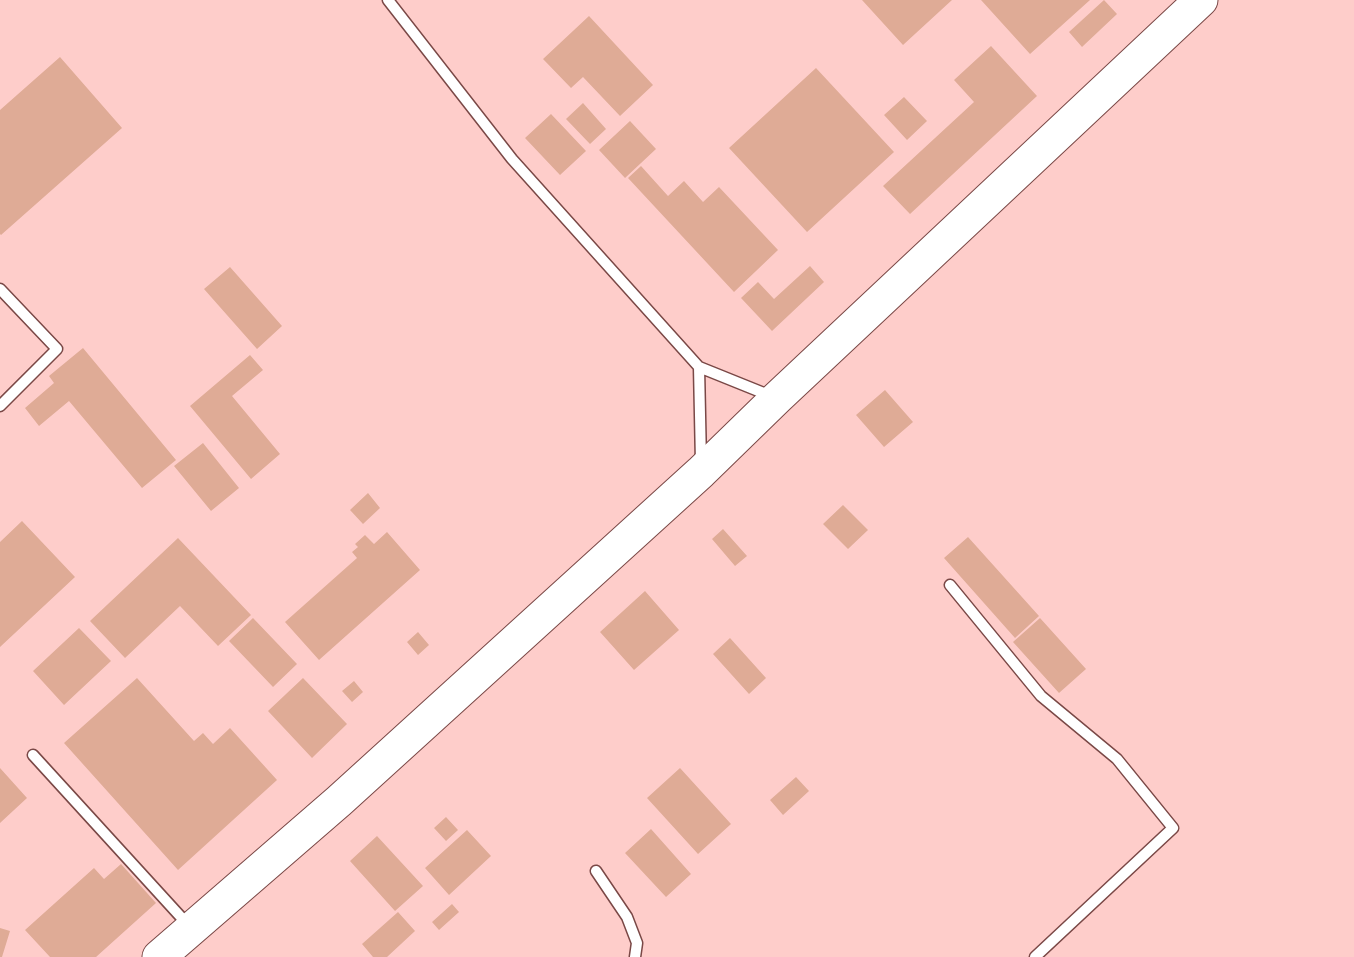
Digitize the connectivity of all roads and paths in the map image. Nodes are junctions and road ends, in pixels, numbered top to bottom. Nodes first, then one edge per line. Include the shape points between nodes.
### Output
1 (388, 0) edge
2 (1201, 0) edge
3 (0, 289) edge
4 (699, 367) junction
5 (777, 398) junction
6 (0, 406) edge
7 (701, 472) junction
8 (950, 585) dead end
9 (33, 755) dead end
10 (596, 871) dead end
11 (192, 929) junction
12 (159, 957) edge
13 (635, 957) edge
14 (1035, 957) edge

1 - 4 lane via 512,159
2 - 5 highway
3 - 6 lane via 57,349
4 - 5 lane
4 - 7 lane
5 - 7 highway
7 - 11 highway
8 - 14 lane via 1041,696 1117,759 1173,828
9 - 11 lane
10 - 13 lane via 627,917 637,943
11 - 12 highway

